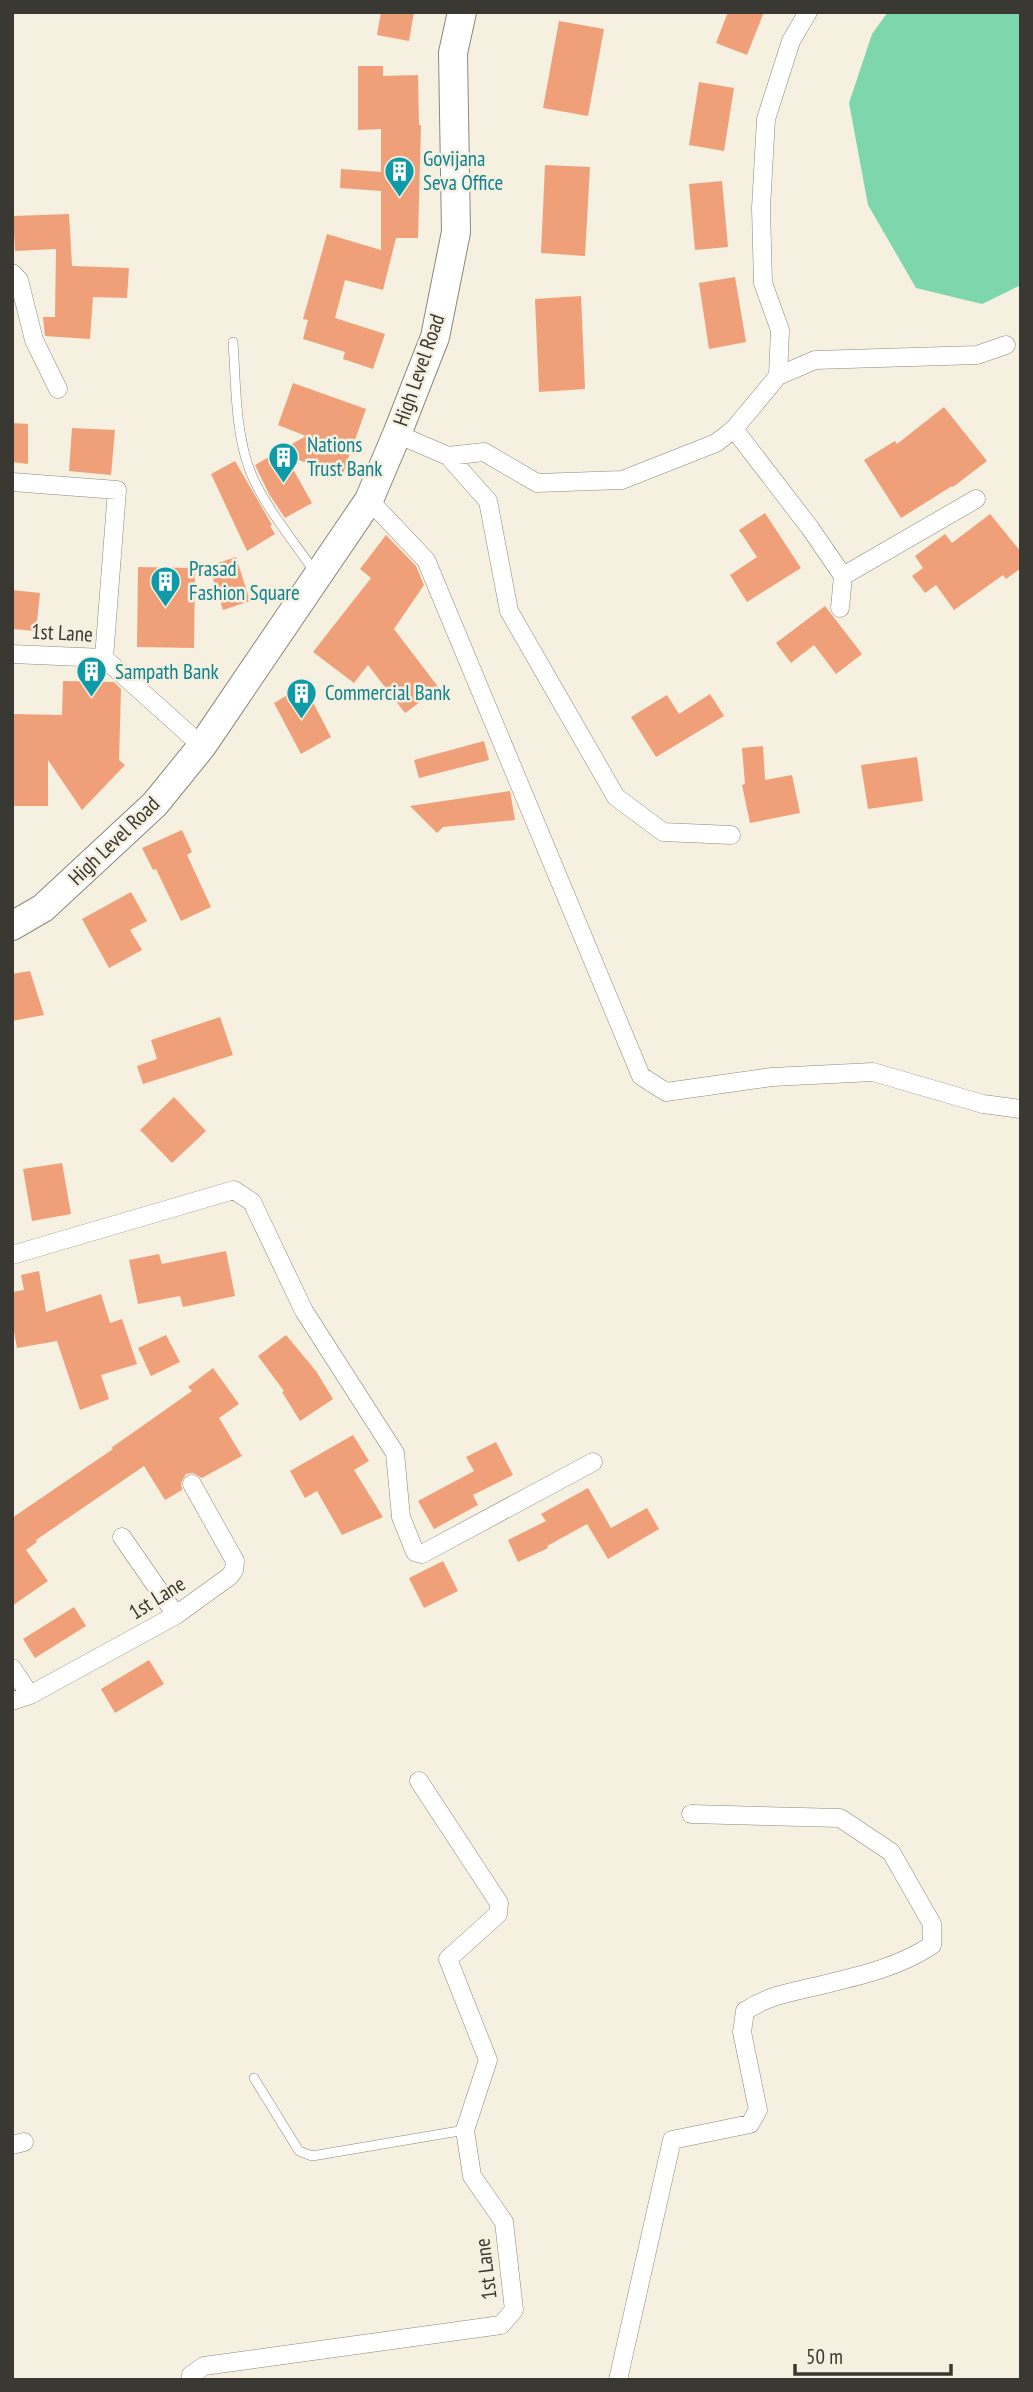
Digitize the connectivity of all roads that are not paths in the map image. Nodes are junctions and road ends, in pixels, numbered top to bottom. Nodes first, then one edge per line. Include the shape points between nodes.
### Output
1 (462, 12) edge
2 (808, 12) edge
3 (12, 273) edge
4 (233, 342) dead end
5 (1006, 345) dead end
6 (778, 376) junction
7 (58, 389) dead end
8 (734, 429) junction
9 (397, 434) junction
10 (448, 456) junction
11 (12, 482) edge
12 (976, 499) dead end
13 (369, 500) junction
14 (317, 576) junction
15 (843, 576) junction
16 (841, 608) dead end
17 (12, 654) edge
18 (104, 658) junction
19 (202, 746) junction
20 (731, 835) dead end
21 (12, 926) edge
22 (1021, 1109) edge
23 (12, 1255) edge
24 (593, 1462) dead end
25 (192, 1484) dead end
26 (122, 1537) dead end
27 (176, 1615) junction
28 (12, 1668) edge
29 (30, 1696) junction
30 (12, 1701) edge
31 (419, 1781) dead end
32 (691, 1814) dead end
33 (254, 2078) dead end
34 (465, 2130) junction
35 (191, 2380) edge
36 (618, 2380) edge

1 - 9 highway, High Level Road via 453,53 456,232 435,337
2 - 6 street via 791,41 765,119 763,283 780,330
3 - 7 street via 19,280 34,340
4 - 14 lane via 239,421 250,471
5 - 6 street via 976,355 815,360
6 - 8 street
8 - 10 street via 716,443 622,480 537,483 484,452
8 - 15 street
9 - 10 street
9 - 13 highway, High Level Road
10 - 20 street via 488,501 509,611 616,797 663,832
11 - 18 street via 117,490
12 - 15 street
13 - 14 highway, High Level Road
13 - 22 street via 426,560 641,1076 666,1092 772,1077 873,1072 983,1104
14 - 19 highway, High Level Road
15 - 16 street
17 - 18 street, 1st Lane
18 - 19 street, 1st Lane
19 - 21 highway, High Level Road via 155,804 43,908
23 - 24 street via 234,1190 252,1202 304,1311 395,1453 401,1517 415,1552 422,1554
25 - 27 street, 1st Lane via 235,1560 234,1570
26 - 27 street
27 - 29 street, 1st Lane
28 - 29 street
29 - 30 street, 1st Lane
31 - 34 street, 1st Lane via 499,1903 498,1914 449,1959 488,2060
32 - 36 street via 840,1818 891,1852 932,1924 932,1945 870,1973 763,1999 746,2011 742,2032 758,2110 750,2124 672,2140
33 - 34 lane via 299,2151 312,2156
34 - 35 street, 1st Lane via 472,2176 504,2222 514,2310 501,2325 204,2366

